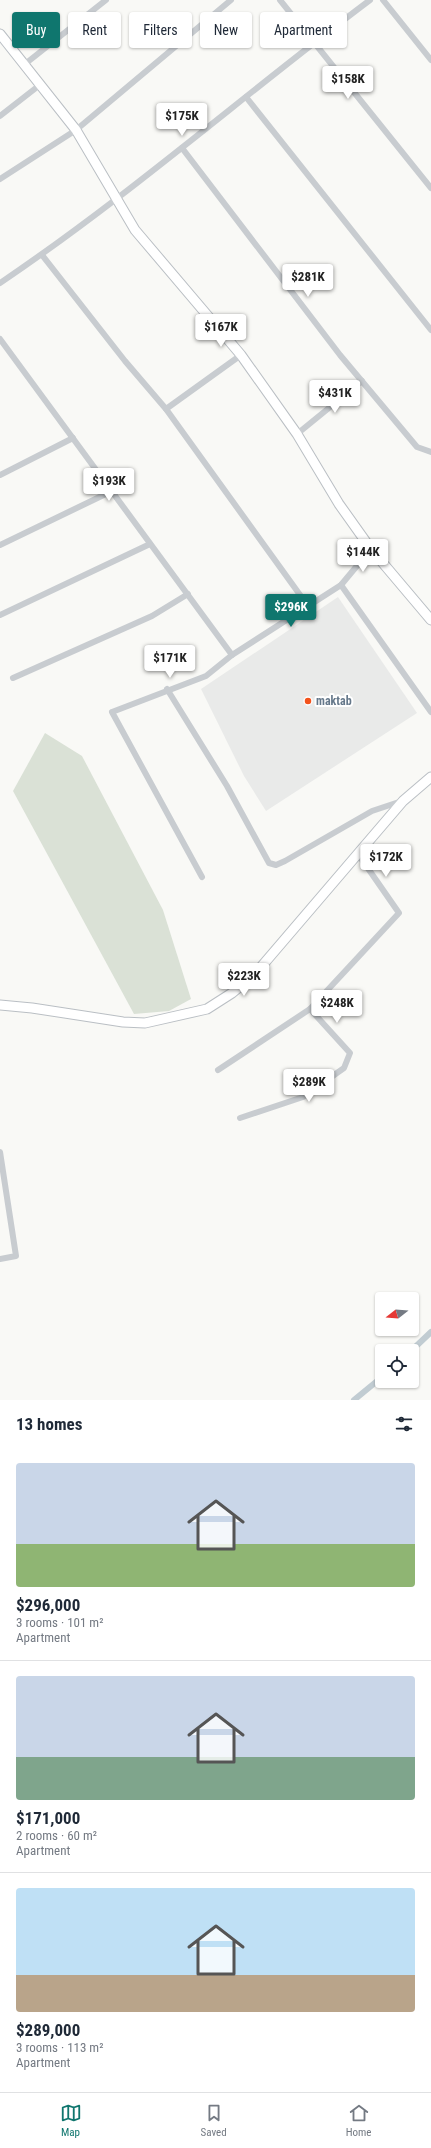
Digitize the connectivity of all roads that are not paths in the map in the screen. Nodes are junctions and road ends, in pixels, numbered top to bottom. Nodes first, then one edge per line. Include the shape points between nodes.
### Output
1 (106, 0) edge
2 (231, 0) edge
3 (280, 0) edge
4 (370, 0) edge
5 (383, 0) edge
6 (289, 12) edge
7 (347, 17) edge
8 (0, 34) edge
9 (307, 48) edge
10 (317, 48) edge
11 (431, 60) edge
12 (25, 64) junction
13 (41, 84) junction
14 (246, 97) junction
15 (0, 116) edge
16 (76, 130) junction
17 (182, 148) junction
18 (0, 180) edge
19 (431, 188) edge
20 (117, 199) junction
21 (42, 255) junction
22 (0, 282) edge
23 (431, 330) edge
24 (0, 338) edge
25 (241, 355) junction
26 (362, 381) junction
27 (166, 409) junction
28 (297, 434) junction
29 (73, 438) junction
30 (431, 452) edge
31 (0, 475) edge
32 (112, 491) junction
33 (150, 544) junction
34 (0, 545) edge
35 (371, 549) junction
36 (340, 585) junction
37 (188, 594) junction
38 (308, 606) junction
39 (0, 615) edge
40 (431, 620) edge
41 (232, 655) junction
42 (13, 678) dead end
43 (167, 689) junction
44 (431, 712) edge
45 (431, 777) edge
46 (403, 801) junction
47 (358, 854) junction
48 (202, 877) dead end
49 (0, 1005) edge
50 (310, 1009) junction
51 (218, 1070) dead end
52 (240, 1118) dead end
53 (0, 1152) edge
54 (0, 1259) edge

1 - 12 street
2 - 16 street
3 - 6 street
4 - 7 street
5 - 11 street
8 - 12 street
9 - 14 street
10 - 19 street
12 - 13 street
13 - 15 street
13 - 16 street
14 - 17 street
14 - 23 street
16 - 18 street
16 - 20 street
17 - 20 street
17 - 26 street
20 - 21 street
20 - 25 street via 135,230
21 - 22 street
21 - 27 street
24 - 29 street
25 - 27 street
25 - 28 street
26 - 28 street
26 - 30 street via 417,447
27 - 38 street
28 - 35 street via 339,504
29 - 31 street
29 - 32 street
32 - 33 street
32 - 34 street
33 - 37 street
33 - 39 street
35 - 36 street
35 - 40 street
36 - 38 street
36 - 44 street
37 - 41 street
37 - 42 street via 152,616
38 - 41 street
41 - 43 street via 206,676
43 - 46 street via 227,786 269,862 276,865 285,861 372,811
43 - 48 street via 112,712
45 - 46 street
46 - 47 street
47 - 49 street via 255,974 207,1009 145,1023
47 - 50 street via 399,913
50 - 51 street
50 - 52 street via 350,1053 344,1068 303,1097
53 - 54 street via 16,1256

